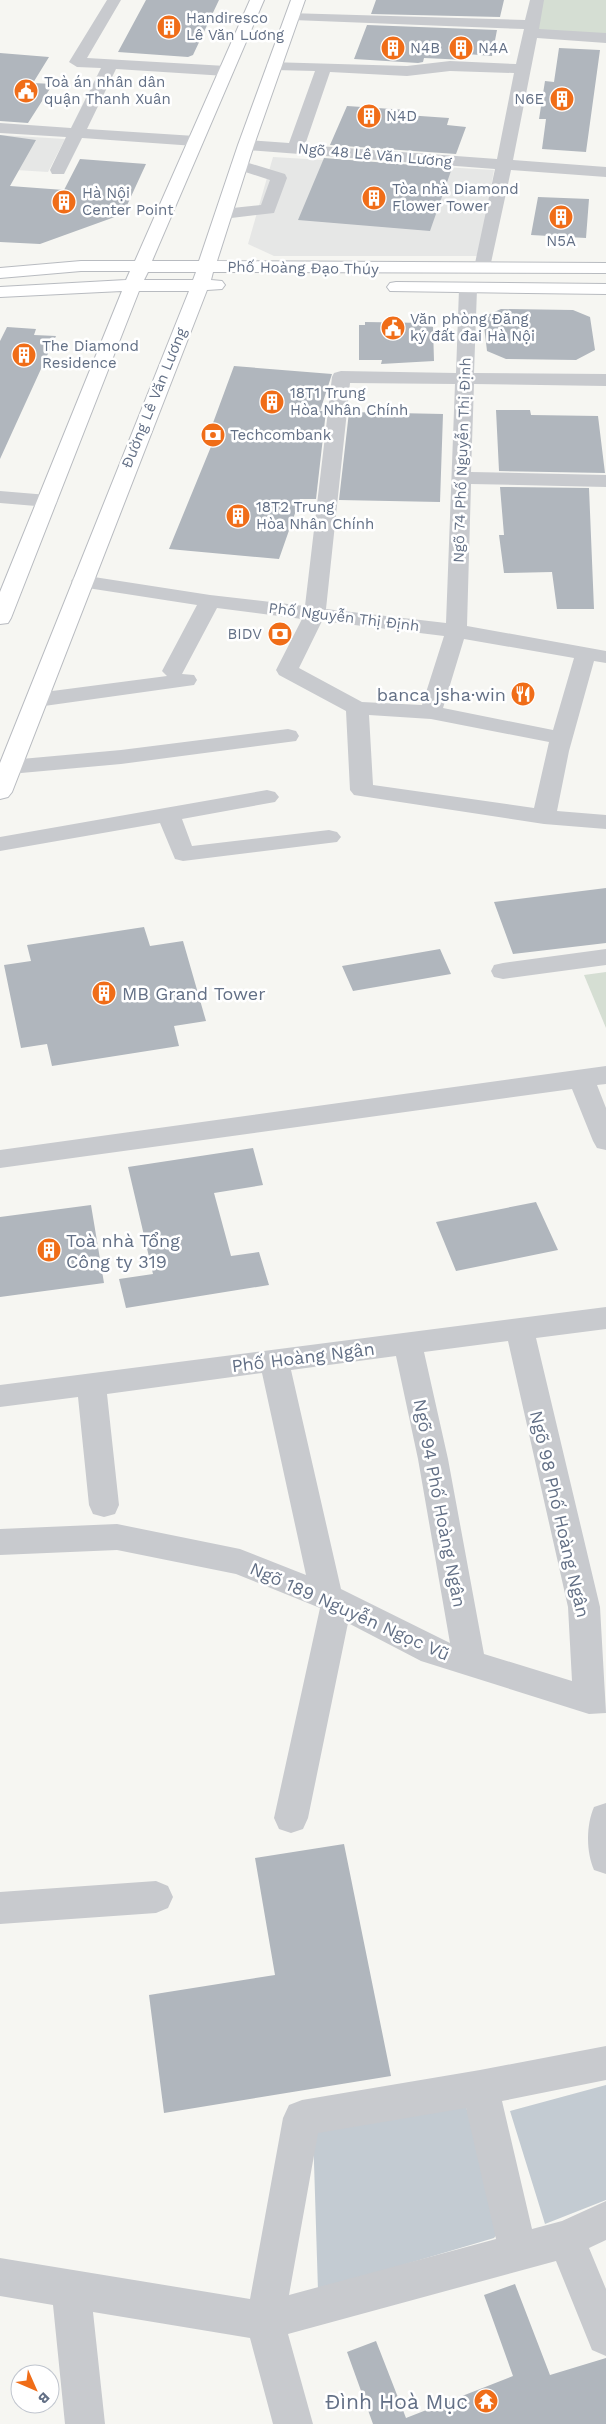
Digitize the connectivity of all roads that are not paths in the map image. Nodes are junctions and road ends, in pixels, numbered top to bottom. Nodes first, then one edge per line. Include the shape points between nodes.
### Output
1 (114, 0) edge
2 (257, 0) edge
3 (298, 0) edge
4 (344, 0) edge
5 (537, 0) edge
6 (293, 16) junction
7 (338, 17) junction
8 (531, 29) junction
9 (606, 38) edge
10 (111, 64) junction
11 (274, 65) junction
12 (324, 68) junction
13 (523, 69) junction
14 (226, 71) junction
15 (0, 128) edge
16 (76, 134) junction
17 (195, 141) junction
18 (246, 145) junction
19 (295, 148) junction
20 (239, 165) junction
21 (504, 165) junction
22 (58, 170) dead end
23 (606, 172) edge
24 (223, 214) junction
25 (143, 266) junction
26 (206, 266) junction
27 (483, 268) junction
28 (606, 268) edge
29 (0, 273) edge
30 (236, 285) dead end
31 (133, 286) junction
32 (200, 286) junction
33 (380, 287) dead end
34 (468, 289) junction
35 (606, 289) edge
36 (0, 292) edge
37 (465, 380) junction
38 (606, 380) edge
39 (460, 478) junction
40 (606, 481) edge
41 (0, 497) edge
42 (48, 501) junction
43 (82, 581) junction
44 (210, 600) junction
45 (315, 613) junction
46 (0, 618) edge
47 (456, 631) junction
48 (596, 655) edge
49 (37, 700) junction
50 (358, 708) junction
51 (431, 712) junction
52 (288, 736) dead end
53 (11, 739) edge
54 (560, 744) junction
55 (10, 767) junction
56 (0, 792) edge
57 (268, 797) dead end
58 (169, 814) junction
59 (544, 817) junction
60 (606, 822) edge
61 (329, 838) dead end
62 (0, 844) edge
63 (606, 957) edge
64 (503, 971) dead end
65 (594, 1077) edge
66 (606, 1141) edge
67 (0, 1159) edge
68 (606, 1318) edge
69 (520, 1330) junction
70 (408, 1343) junction
71 (274, 1360) junction
72 (91, 1385) junction
73 (0, 1396) edge
74 (104, 1505) dead end
75 (0, 1542) edge
76 (332, 1599) junction
77 (470, 1663) junction
78 (597, 1699) edge
79 (291, 1818) dead end
80 (606, 1818) edge
81 (606, 1859) edge
82 (156, 1897) dead end
83 (0, 1908) edge
84 (606, 2063) edge
85 (480, 2088) junction
86 (606, 2220) edge
87 (566, 2239) junction
88 (518, 2251) junction
89 (0, 2277) edge
90 (71, 2290) junction
91 (265, 2321) junction
92 (606, 2336) edge
93 (84, 2424) edge
94 (293, 2424) edge

1 - 10 street via 78,62
2 - 14 main road
3 - 6 main road, Đường Lê Văn Lương
4 - 7 street
5 - 8 street
6 - 7 street
6 - 11 main road, Đường Lê Văn Lương
7 - 8 street
8 - 9 street
8 - 13 street
10 - 14 street
10 - 16 street
11 - 12 street
11 - 18 main road, Đường Lê Văn Lương
12 - 13 street via 407,71 450,66
12 - 19 street
13 - 21 street
14 - 17 main road
15 - 16 street
16 - 17 street
16 - 22 street
17 - 25 main road
18 - 19 street, Ngõ 48 Lê Văn Lương
18 - 20 main road, Đường Lê Văn Lương
19 - 21 street, Ngõ 48 Lê Văn Lương
20 - 24 main road, Đường Lê Văn Lương
20 - 24 street via 279,178 268,209
21 - 23 street, Ngõ 48 Lê Văn Lương
21 - 27 street
24 - 26 main road, Đường Lê Văn Lương
25 - 26 main road, Phố Hoàng Đạo Thúy
25 - 29 main road, Phố Hoàng Đạo Thúy via 81,266
25 - 31 main road
26 - 27 main road, Phố Hoàng Đạo Thúy
26 - 32 main road, Đường Lê Văn Lương
27 - 28 main road, Phố Hoàng Đạo Thúy
30 - 32 main road, Phố Hoàng Đạo Thúy
31 - 32 main road, Phố Hoàng Đạo Thúy
31 - 36 main road, Phố Hoàng Đạo Thúy
31 - 42 main road
32 - 43 main road, Đường Lê Văn Lương
33 - 34 main road, Phố Hoàng Đạo Thúy
34 - 35 main road, Phố Hoàng Đạo Thúy
34 - 37 street, Ngõ 74 Phố Nguyễn Thị Định
37 - 38 street
37 - 39 street, Ngõ 74 Phố Nguyễn Thị Định
37 - 45 street via 341,377
39 - 40 street
39 - 47 street, Ngõ 74 Phố Nguyễn Thị Định
41 - 42 street
42 - 46 main road
43 - 44 street, Phố Nguyễn Thị Định
43 - 49 main road, Đường Lê Văn Lương
44 - 45 street, Phố Nguyễn Thị Định
44 - 49 street via 179,675
45 - 47 street, Phố Nguyễn Thị Định
45 - 50 street via 287,670
47 - 48 street, Phố Nguyễn Thị Định
47 - 51 street, Ngõ 74 Phố Nguyễn Thị Định
48 - 54 street
49 - 53 main road, Đường Lê Văn Lương
50 - 51 street
50 - 59 street via 362,790
51 - 54 street
52 - 55 street
53 - 55 main road, Đường Lê Văn Lương
54 - 59 street
55 - 56 main road, Đường Lê Văn Lương
57 - 58 street
58 - 61 street via 183,854
58 - 62 street
59 - 60 street
63 - 64 street
65 - 66 street
65 - 67 street
68 - 69 street, Phố Hoàng Ngân
69 - 70 street, Phố Hoàng Ngân
69 - 78 street, Ngõ 98 Phố Hoàng Ngân via 584,1607
70 - 71 street, Phố Hoàng Ngân
70 - 77 street, Ngõ 94 Phố Hoàng Ngân via 433,1458
71 - 72 street, Phố Hoàng Ngân
71 - 76 street
72 - 73 street, Phố Hoàng Ngân
72 - 74 street
75 - 76 street, Ngõ 189 Nguyễn Ngọc Vũ via 117,1537 240,1562
76 - 77 street, Ngõ 189 Nguyễn Ngọc Vũ via 432,1651
76 - 79 street
77 - 78 street, Ngõ 189 Nguyễn Ngọc Vũ
80 - 81 street
82 - 83 street
84 - 85 street
85 - 88 street
85 - 91 street via 302,2118
86 - 87 street
87 - 88 street
87 - 92 street
88 - 91 street
89 - 90 street
90 - 91 street
90 - 93 street
91 - 94 street

